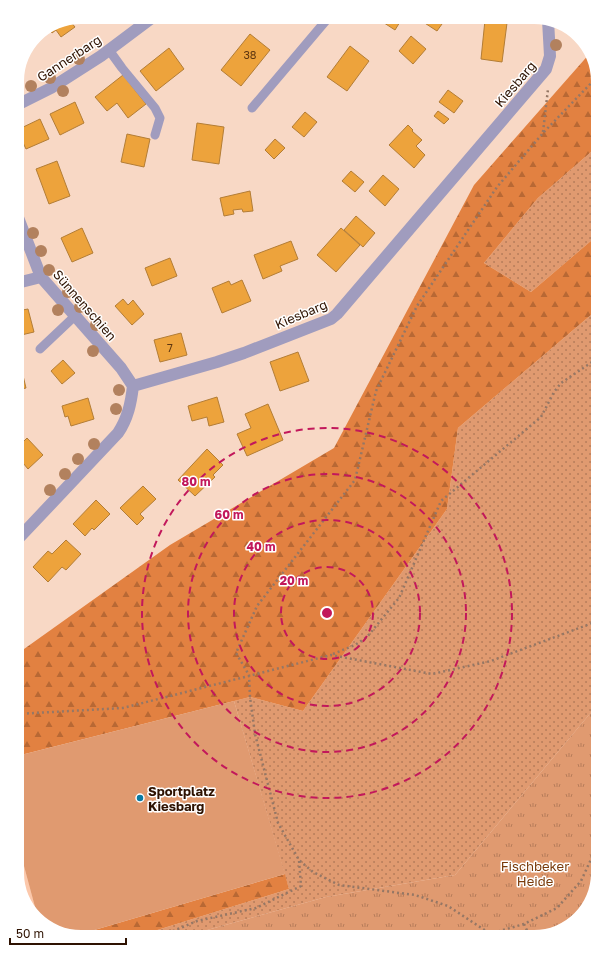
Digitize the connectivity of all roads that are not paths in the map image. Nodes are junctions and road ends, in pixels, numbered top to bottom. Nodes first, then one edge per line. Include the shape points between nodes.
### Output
1 (144, 24) edge
2 (323, 24) edge
3 (548, 26) edge
4 (109, 50) junction
5 (24, 102) edge
6 (252, 108) dead end
7 (155, 135) dead end
8 (24, 232) edge
9 (42, 277) junction
10 (24, 281) edge
11 (76, 315) junction
12 (40, 349) dead end
13 (133, 386) junction
14 (24, 533) edge

1 - 4 street, Gannerbarg
2 - 6 lane
3 - 13 street, Kiesbarg via 550,56 546,69 337,314 244,353
4 - 5 street, Gannerbarg via 51,88
4 - 7 lane via 155,108 160,118
8 - 9 street, Sünnenschien
9 - 10 street
9 - 11 street, Sünnenschien
11 - 12 lane
11 - 13 street, Sünnenschien
13 - 14 street via 126,420 118,433

